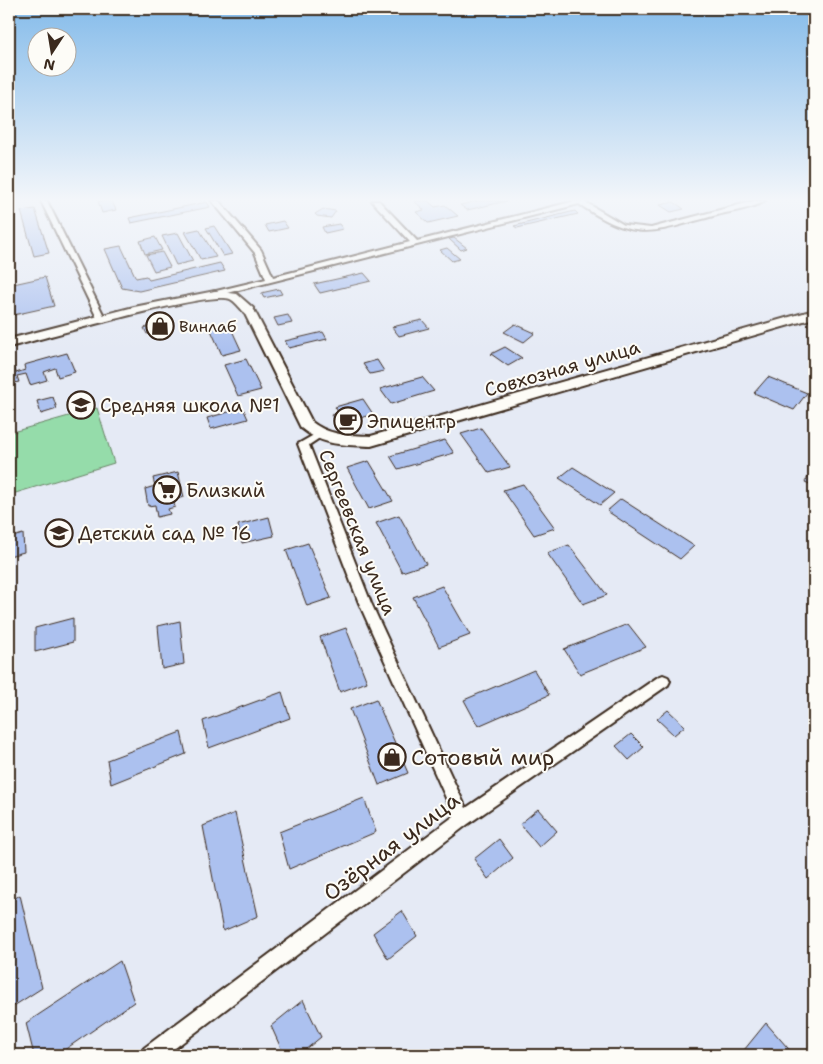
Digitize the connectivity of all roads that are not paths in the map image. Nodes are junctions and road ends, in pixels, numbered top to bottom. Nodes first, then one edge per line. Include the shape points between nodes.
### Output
1 (68, 251) edge
2 (257, 251) edge
3 (388, 251) edge
4 (270, 280) junction
5 (215, 294) junction
6 (814, 314) edge
7 (101, 318) junction
8 (9, 343) edge
9 (319, 435) junction
10 (663, 681) dead end
11 (462, 819) junction
12 (151, 1055) edge

1 - 7 street
2 - 4 street
3 - 4 street
4 - 5 street
5 - 7 main road, Сергеевская улица
5 - 9 main road, Сергеевская улица via 233,296 250,310 306,425
6 - 9 main road, Совхозная улица via 371,441 339,440
7 - 8 main road, Сергеевская улица
9 - 11 street, Сергеевская улица via 303,444 365,603
10 - 11 street, Озёрная улица
11 - 12 street, Озёрная улица

